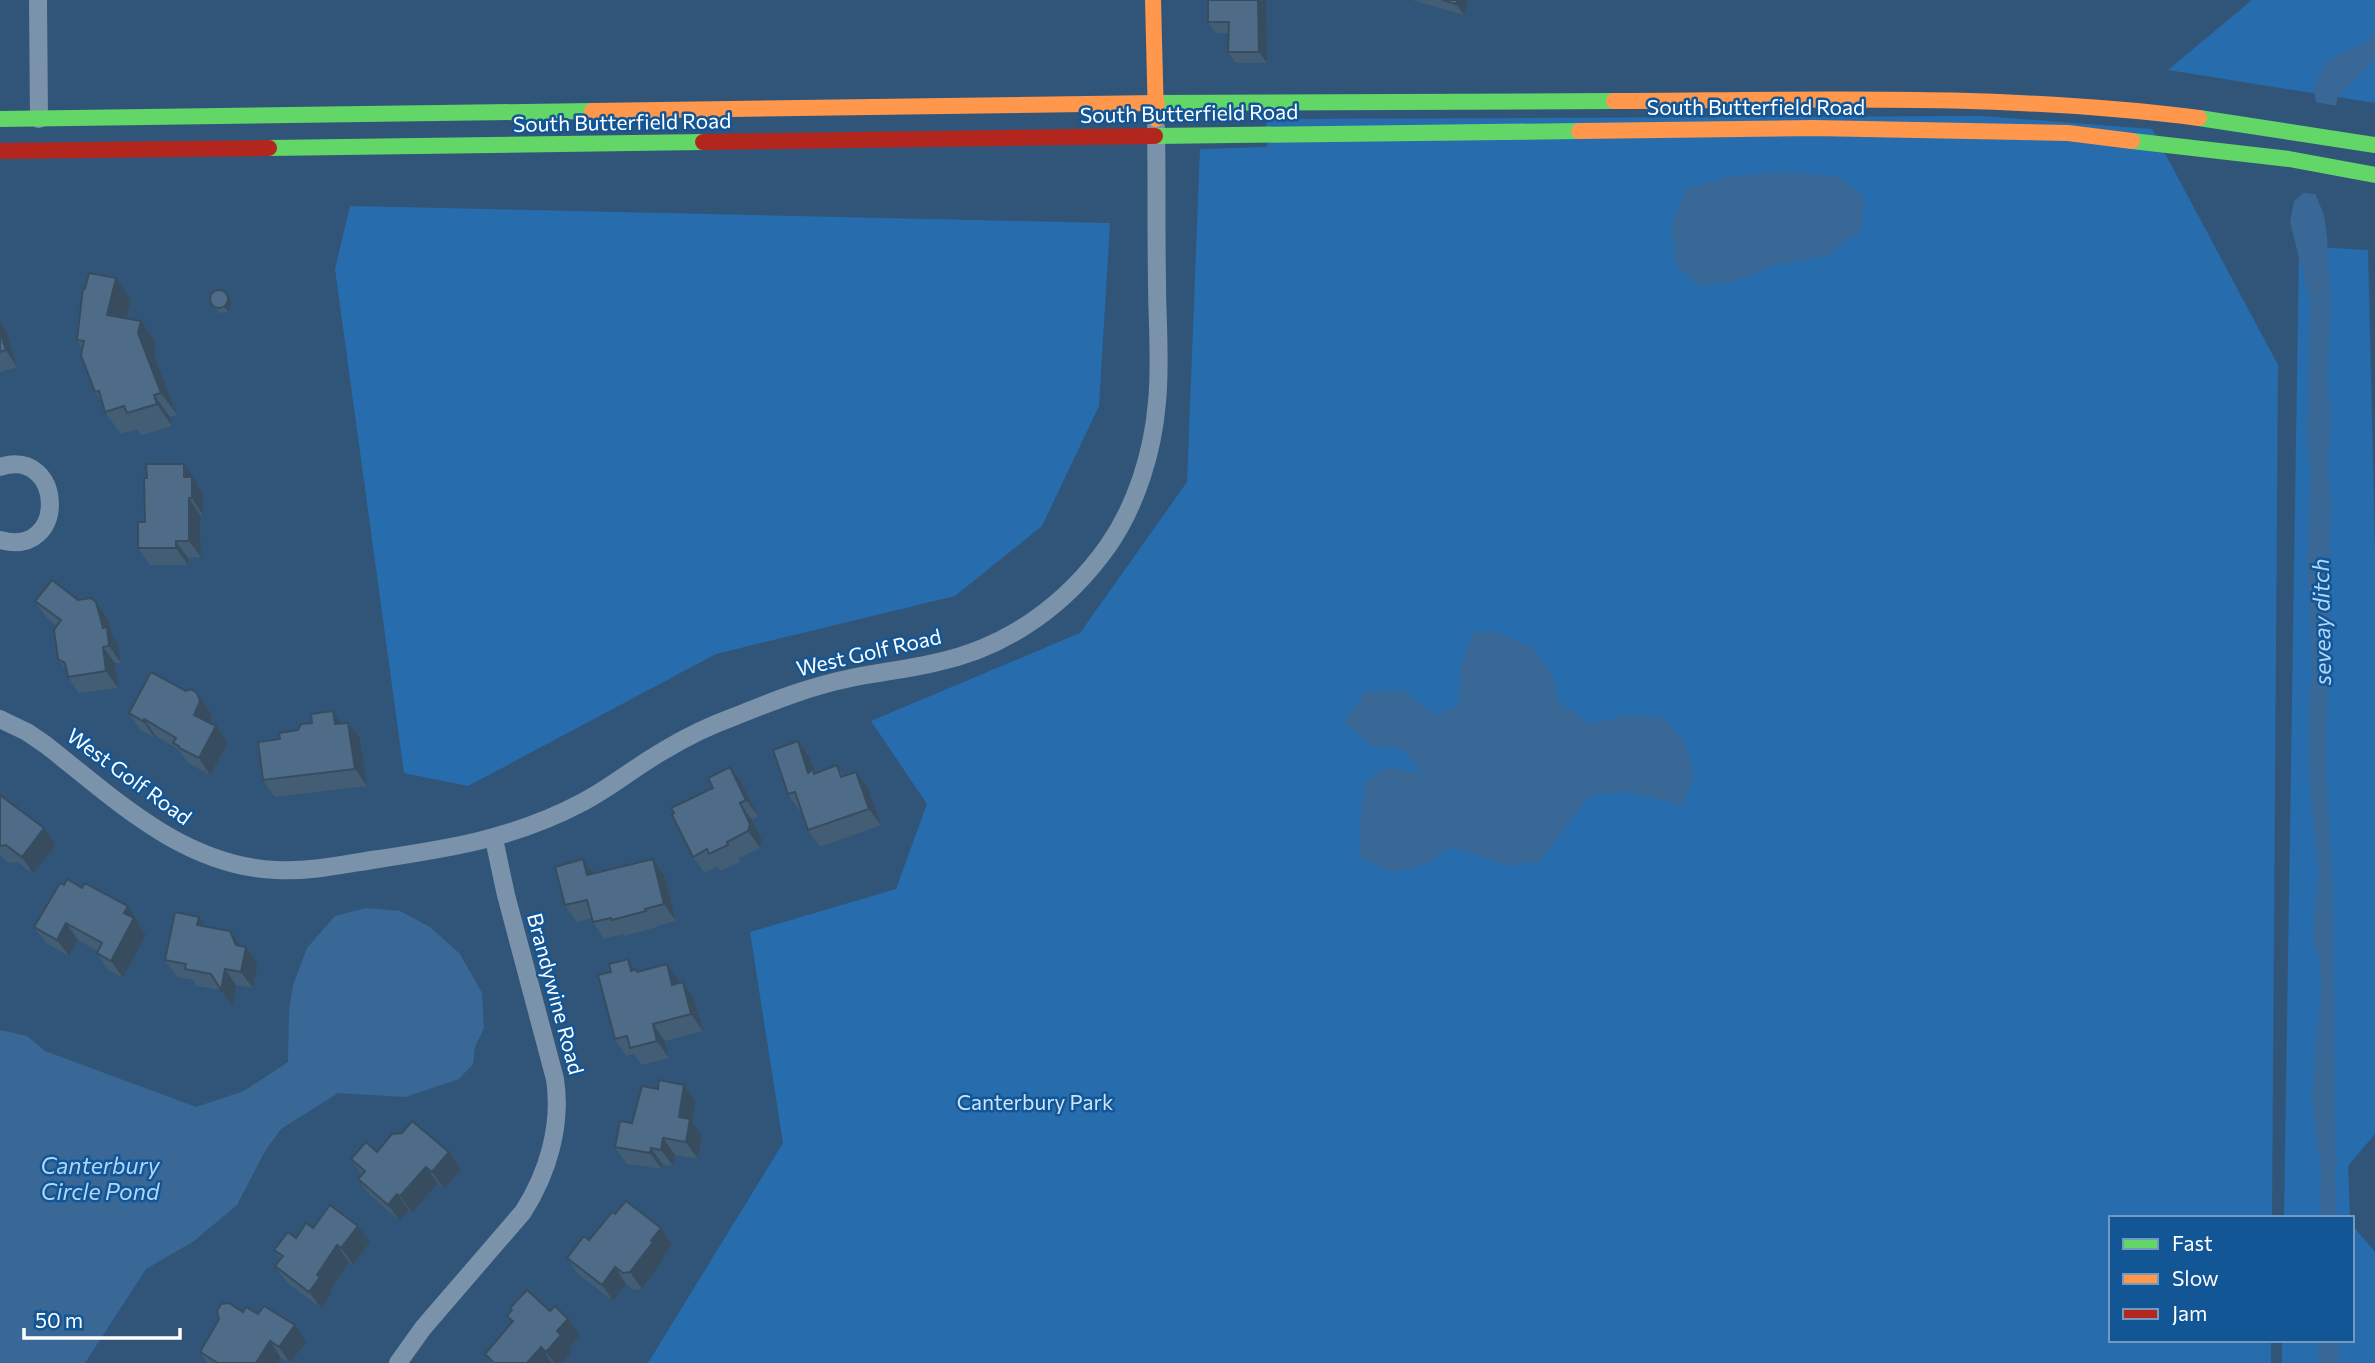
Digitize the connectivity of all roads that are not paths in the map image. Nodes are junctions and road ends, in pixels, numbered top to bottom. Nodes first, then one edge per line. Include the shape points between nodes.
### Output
1 (38, 0) edge
2 (1153, 0) edge
3 (39, 118) junction
4 (0, 119) edge
5 (1156, 119) junction
6 (2375, 145) edge
7 (0, 151) edge
8 (2375, 175) edge
9 (0, 467) edge
10 (1, 544) edge
11 (0, 719) edge
12 (494, 839) junction
13 (398, 1363) edge

1 - 3 street
2 - 5 main road, West Golf Road
3 - 4 main road, South Butterfield Road
3 - 5 main road, South Butterfield Road
5 - 6 main road, South Butterfield Road via 1808,99 2036,101 2248,123
5 - 7 main road, South Butterfield Road
5 - 8 main road, South Butterfield Road via 2067,133 2301,161
5 - 12 street, West Golf Road via 1157,402 1145,466 1130,506 1110,544 1088,571 1057,604 1019,631 940,662 847,678 713,724 585,801
9 - 10 street via 20,465 32,470 42,478 52,501 46,525 38,534
11 - 12 street, West Golf Road via 46,745 167,838 236,865 276,871 325,868
12 - 13 street, Brandywine Road via 555,1079 556,1121 548,1163 535,1194

